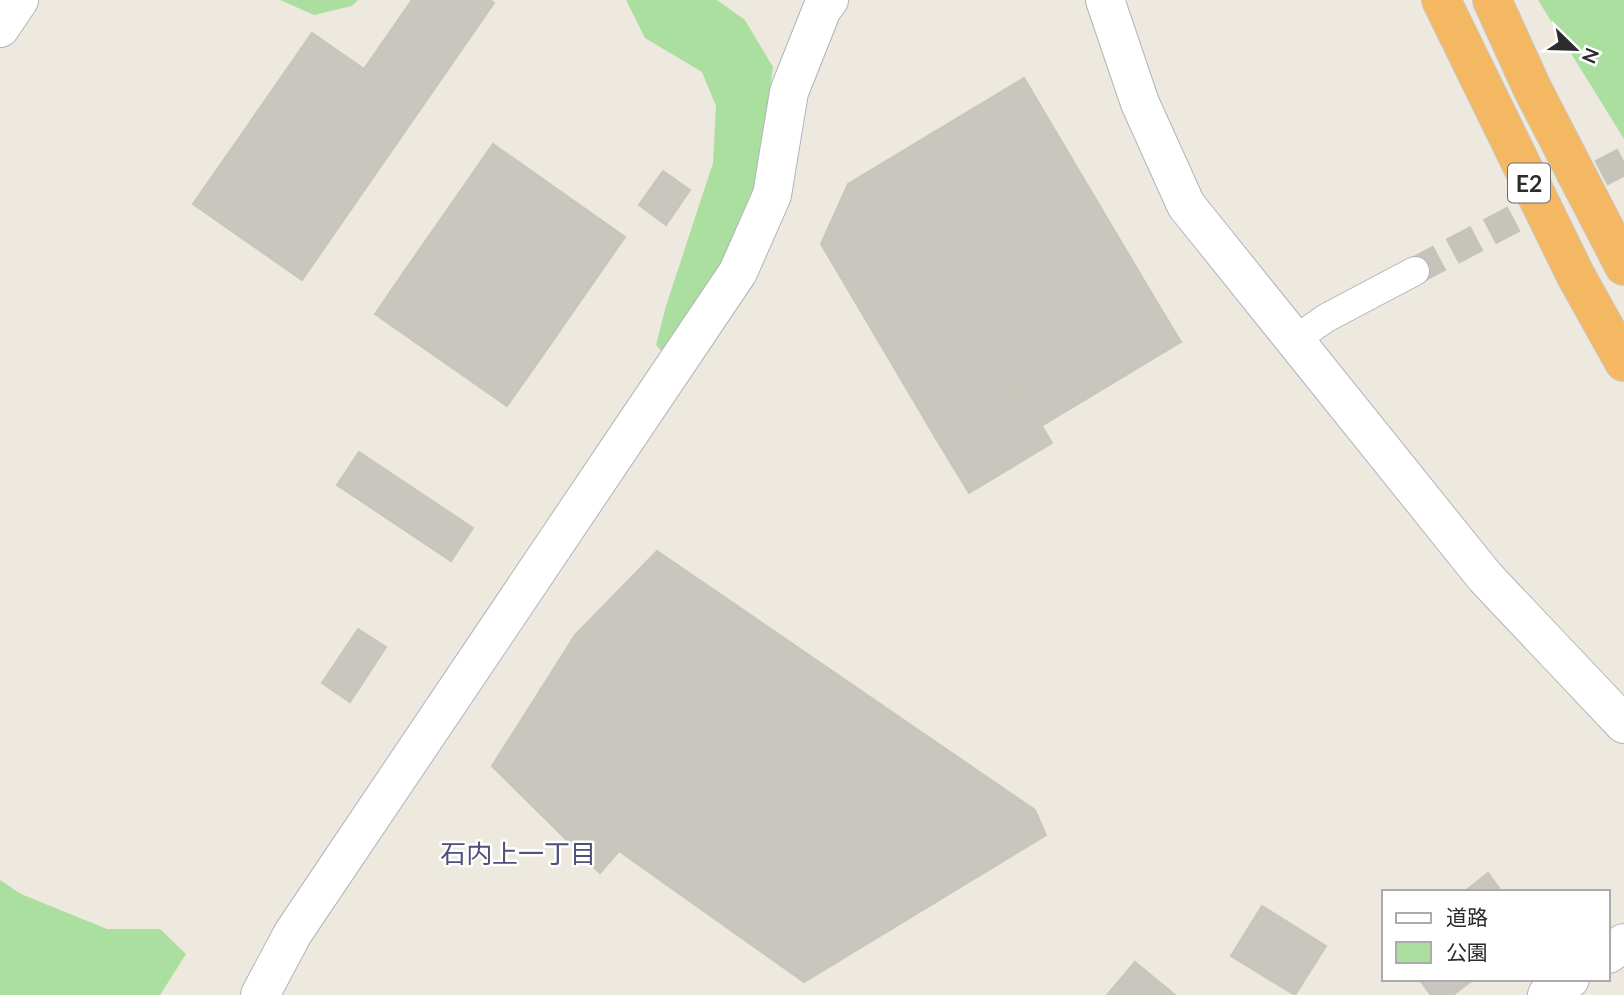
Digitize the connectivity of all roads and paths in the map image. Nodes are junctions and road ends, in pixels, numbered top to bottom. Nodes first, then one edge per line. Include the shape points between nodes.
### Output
1 (19, 0) edge
2 (829, 0) edge
3 (1105, 0) edge
4 (1441, 0) edge
5 (1492, 0) edge
6 (1503, 0) edge
7 (0, 28) edge
8 (1624, 212) edge
9 (1624, 266) edge
10 (1415, 271) tunnel mouth
11 (1295, 340) junction
12 (1624, 362) edge
13 (1624, 724) edge
14 (1567, 981) edge
15 (260, 995) edge
16 (1546, 995) edge

1 - 7 street
2 - 15 street via 789,92 772,195 738,272 293,933
3 - 11 street via 1140,103 1186,205
4 - 12 highway, E2 via 1576,276
5 - 9 highway, E2
6 - 8 highway
10 - 11 street via 1326,318
11 - 13 street via 1485,577
14 - 16 street

